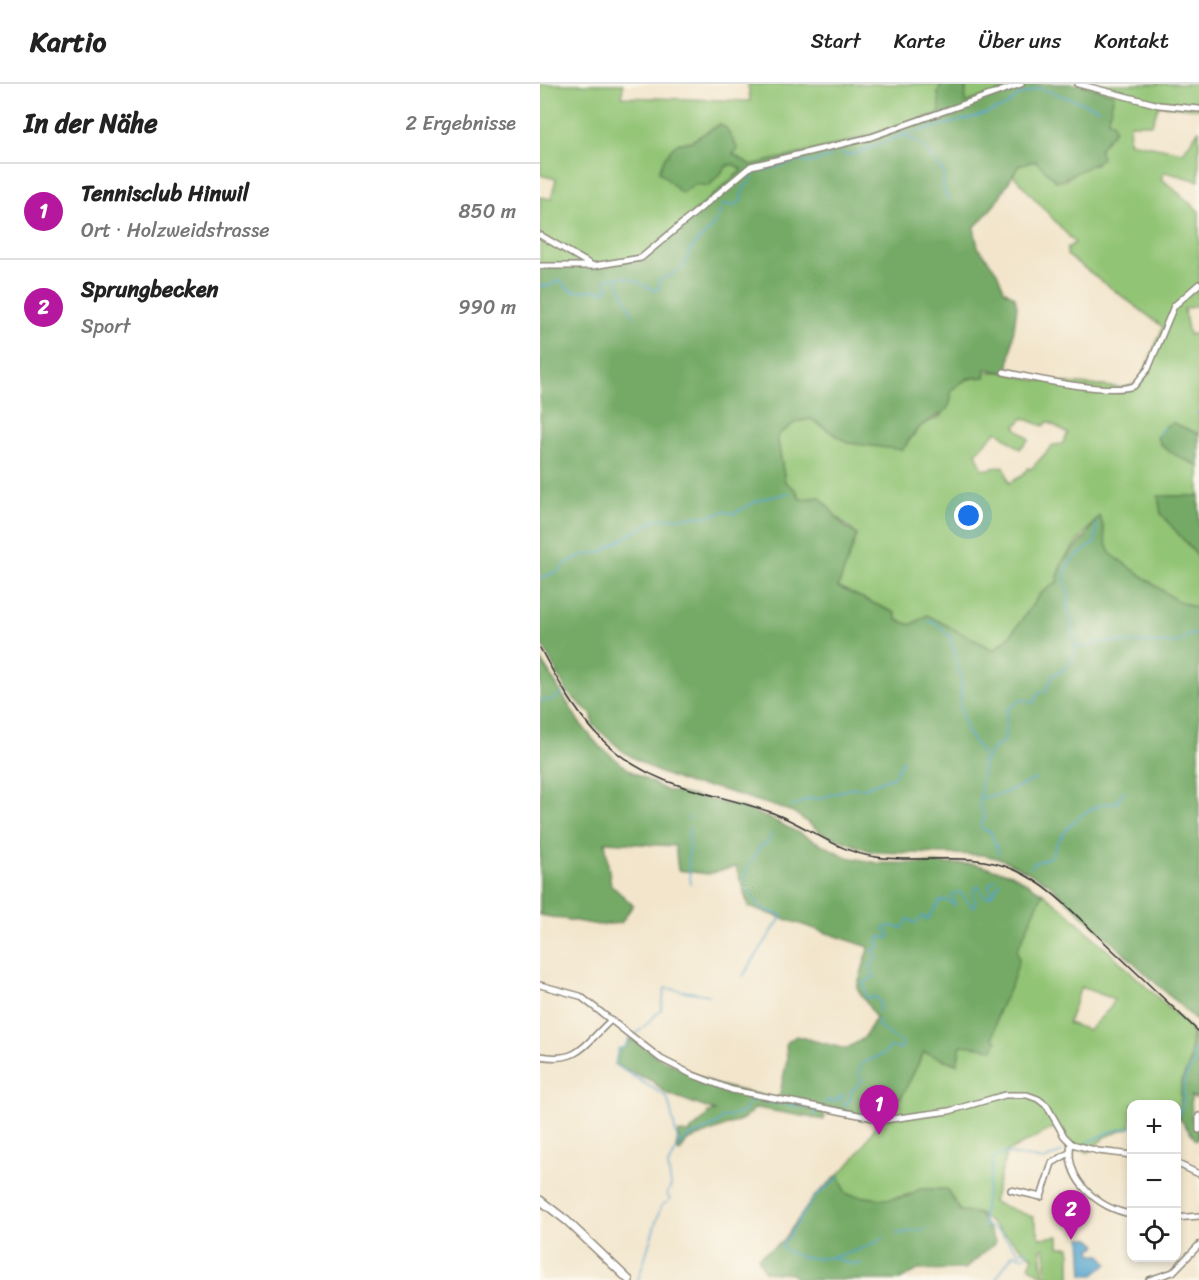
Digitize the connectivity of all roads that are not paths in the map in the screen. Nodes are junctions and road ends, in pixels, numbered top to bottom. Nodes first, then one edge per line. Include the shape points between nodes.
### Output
1 (1021, 84) edge
2 (1078, 84) edge
3 (1199, 109) edge
4 (540, 236) edge
5 (540, 266) edge
6 (593, 266) junction
7 (1199, 284) edge
8 (1004, 372) dead end
9 (540, 985) edge
10 (610, 1021) junction
11 (540, 1056) edge
12 (1199, 1116) edge
13 (1199, 1130) edge
14 (1071, 1143) junction
15 (1069, 1153) junction
16 (1127, 1155) edge
17 (1181, 1165) edge
18 (1199, 1174) edge
19 (1011, 1190) dead end
20 (540, 1200) edge
21 (1127, 1213) edge
22 (1199, 1216) edge
23 (1181, 1218) edge
24 (1199, 1245) edge
25 (629, 1280) edge
26 (1149, 1280) edge

1 - 6 street via 871,137 751,165 649,254 631,262
2 - 3 street via 1159,105
4 - 6 street
5 - 6 street
7 - 8 street via 1174,306 1144,376 1134,386 1046,382
9 - 10 street via 580,996
10 - 11 street via 574,1054 561,1060
10 - 14 street via 676,1068 732,1090 884,1120 949,1111 1009,1094 1027,1095 1047,1107
12 - 13 street
14 - 15 street
14 - 16 street
15 - 19 street via 1052,1162 1041,1197
15 - 21 street via 1079,1180 1090,1195 1107,1207
17 - 18 street
20 - 25 main road
22 - 23 street
24 - 26 street via 1173,1272

